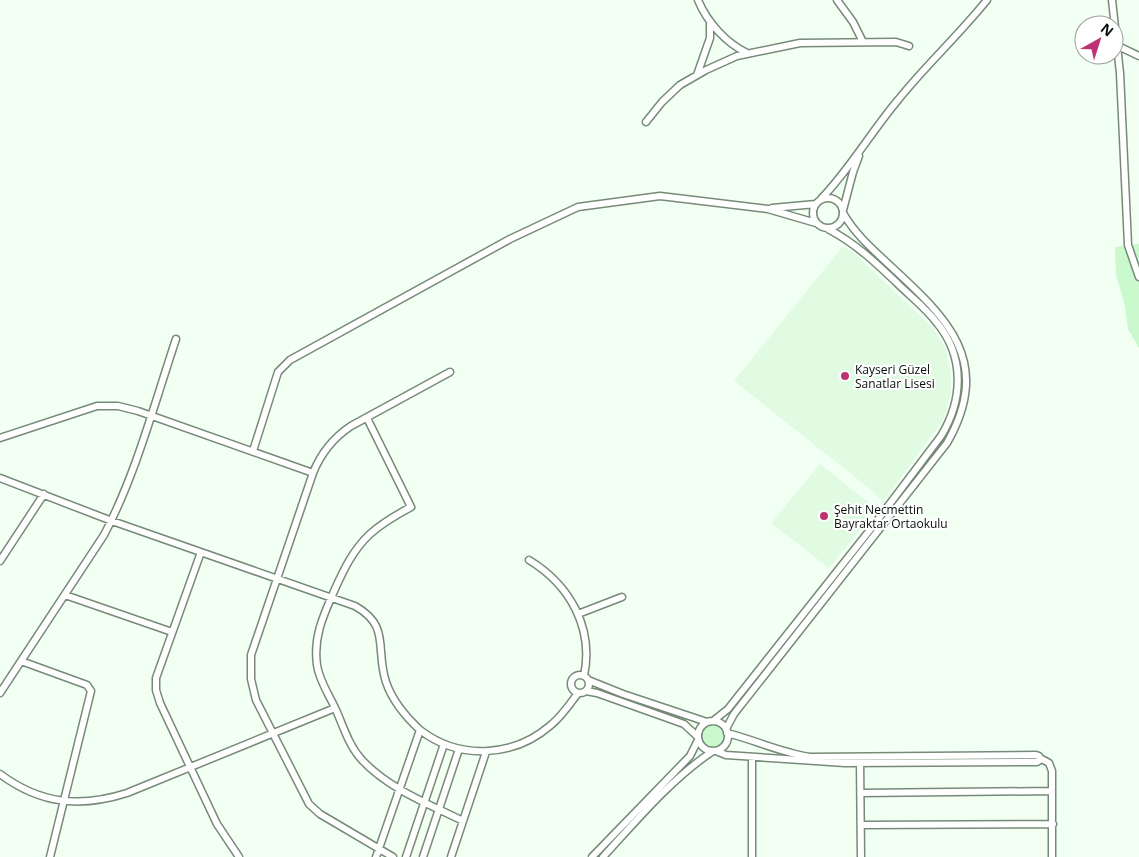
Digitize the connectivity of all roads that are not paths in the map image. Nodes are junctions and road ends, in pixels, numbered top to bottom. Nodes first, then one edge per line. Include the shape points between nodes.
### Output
1 (698, 0) edge
2 (837, 0) edge
3 (988, 0) edge
4 (1112, 0) edge
5 (1114, 15) edge
6 (709, 18) junction
7 (863, 42) junction
8 (909, 46) dead end
9 (1124, 49) edge
10 (748, 53) junction
11 (1139, 56) edge
12 (1119, 65) edge
13 (697, 75) junction
14 (646, 122) dead end
15 (869, 138) junction
16 (818, 202) junction
17 (768, 209) junction
18 (843, 211) junction
19 (816, 223) junction
20 (828, 229) junction
21 (1139, 276) edge
22 (176, 339) dead end
23 (450, 372) dead end
24 (151, 416) junction
25 (367, 418) junction
26 (0, 438) edge
27 (252, 451) junction
28 (313, 473) junction
29 (0, 478) edge
30 (44, 494) junction
31 (112, 521) junction
32 (201, 552) junction
33 (529, 560) dead end
34 (0, 561) edge
35 (277, 579) junction
36 (65, 595) junction
37 (622, 597) dead end
38 (331, 598) junction
39 (578, 614) junction
40 (172, 632) junction
41 (21, 662) junction
42 (586, 678) junction
43 (582, 692) junction
44 (0, 693) edge
45 (335, 708) junction
46 (710, 722) junction
47 (420, 730) junction
48 (727, 731) junction
49 (272, 733) junction
50 (698, 739) junction
51 (444, 744) junction
52 (459, 749) junction
53 (715, 751) junction
54 (486, 752) junction
55 (752, 757) junction
56 (860, 760) junction
57 (190, 766) junction
58 (0, 774) edge
59 (399, 788) junction
60 (1052, 791) junction
61 (861, 793) junction
62 (64, 801) junction
63 (424, 802) junction
64 (439, 809) junction
65 (463, 820) junction
66 (1052, 824) junction
67 (861, 825) junction
68 (379, 849) junction
69 (50, 857) edge
70 (239, 857) edge
71 (376, 857) edge
72 (393, 857) edge
73 (406, 857) edge
74 (423, 857) edge
75 (451, 857) edge
76 (592, 857) edge
77 (602, 857) edge
78 (752, 857) edge
79 (861, 857) edge
80 (1052, 857) edge

1 - 6 street
2 - 7 street
3 - 15 street via 928,64
4 - 5 street
6 - 10 street via 729,42
6 - 13 street via 710,38
7 - 8 street via 896,42
7 - 10 street via 800,43
9 - 11 street
10 - 13 street
12 - 21 street via 1128,245
13 - 14 street via 673,90
15 - 16 street
15 - 18 street via 856,163
16 - 17 street
16 - 18 street via 834,199
16 - 19 street via 813,213
17 - 19 street
17 - 27 street via 660,196 578,207 510,239 290,360 278,372
18 - 20 street via 840,223
18 - 48 street via 862,239 950,327 965,368 963,406 947,442 734,714
19 - 20 street
20 - 46 street via 868,256 942,328 957,363 959,382 955,406 941,436 917,468 728,709
22 - 24 street
23 - 25 street
24 - 26 street via 123,407 97,406
24 - 27 street
24 - 31 street
25 - 28 street via 343,431 330,443
25 - 38 street via 411,507 382,524 364,540 348,561
27 - 28 street
28 - 35 street
29 - 30 street
30 - 31 street
30 - 34 street
31 - 32 street
31 - 36 street
32 - 35 street
32 - 40 street
33 - 39 street via 558,583
35 - 38 street
35 - 49 street via 250,663 254,693
36 - 40 street
36 - 41 street
37 - 39 street
38 - 45 street via 319,626 316,657 318,673
38 - 47 street via 360,609 375,623 380,633 381,659 387,684 397,703
39 - 42 street via 586,644
40 - 57 street via 156,678 156,690
41 - 44 street
41 - 62 street via 87,685 91,691
42 - 43 street via 589,687
42 - 43 street via 577,676 572,681 572,689
42 - 46 street via 623,694
43 - 50 street via 597,693 684,724
43 - 54 street via 557,720 536,736 517,745
45 - 49 street
45 - 59 street via 352,748 374,772
46 - 48 street via 722,724
46 - 50 street via 699,730
47 - 51 street
47 - 59 street
48 - 53 street via 726,742
48 - 56 street via 804,756
49 - 57 street
49 - 68 street via 312,808
50 - 53 street via 704,748
50 - 76 street via 690,756
51 - 52 street
51 - 63 street
52 - 54 street
52 - 64 street
53 - 55 street
53 - 77 street via 677,778
54 - 65 street
55 - 56 street
55 - 78 street
56 - 60 street via 1038,759 1047,761 1051,768
56 - 61 street
57 - 62 street via 119,796
57 - 70 street via 216,824
58 - 62 street via 32,793
59 - 63 street
59 - 68 street
60 - 61 street
60 - 66 street
61 - 67 street
62 - 69 street
63 - 64 street
63 - 73 street
64 - 65 street
64 - 74 street
65 - 75 street
66 - 67 street
66 - 80 street
67 - 79 street
68 - 71 street
68 - 72 street

